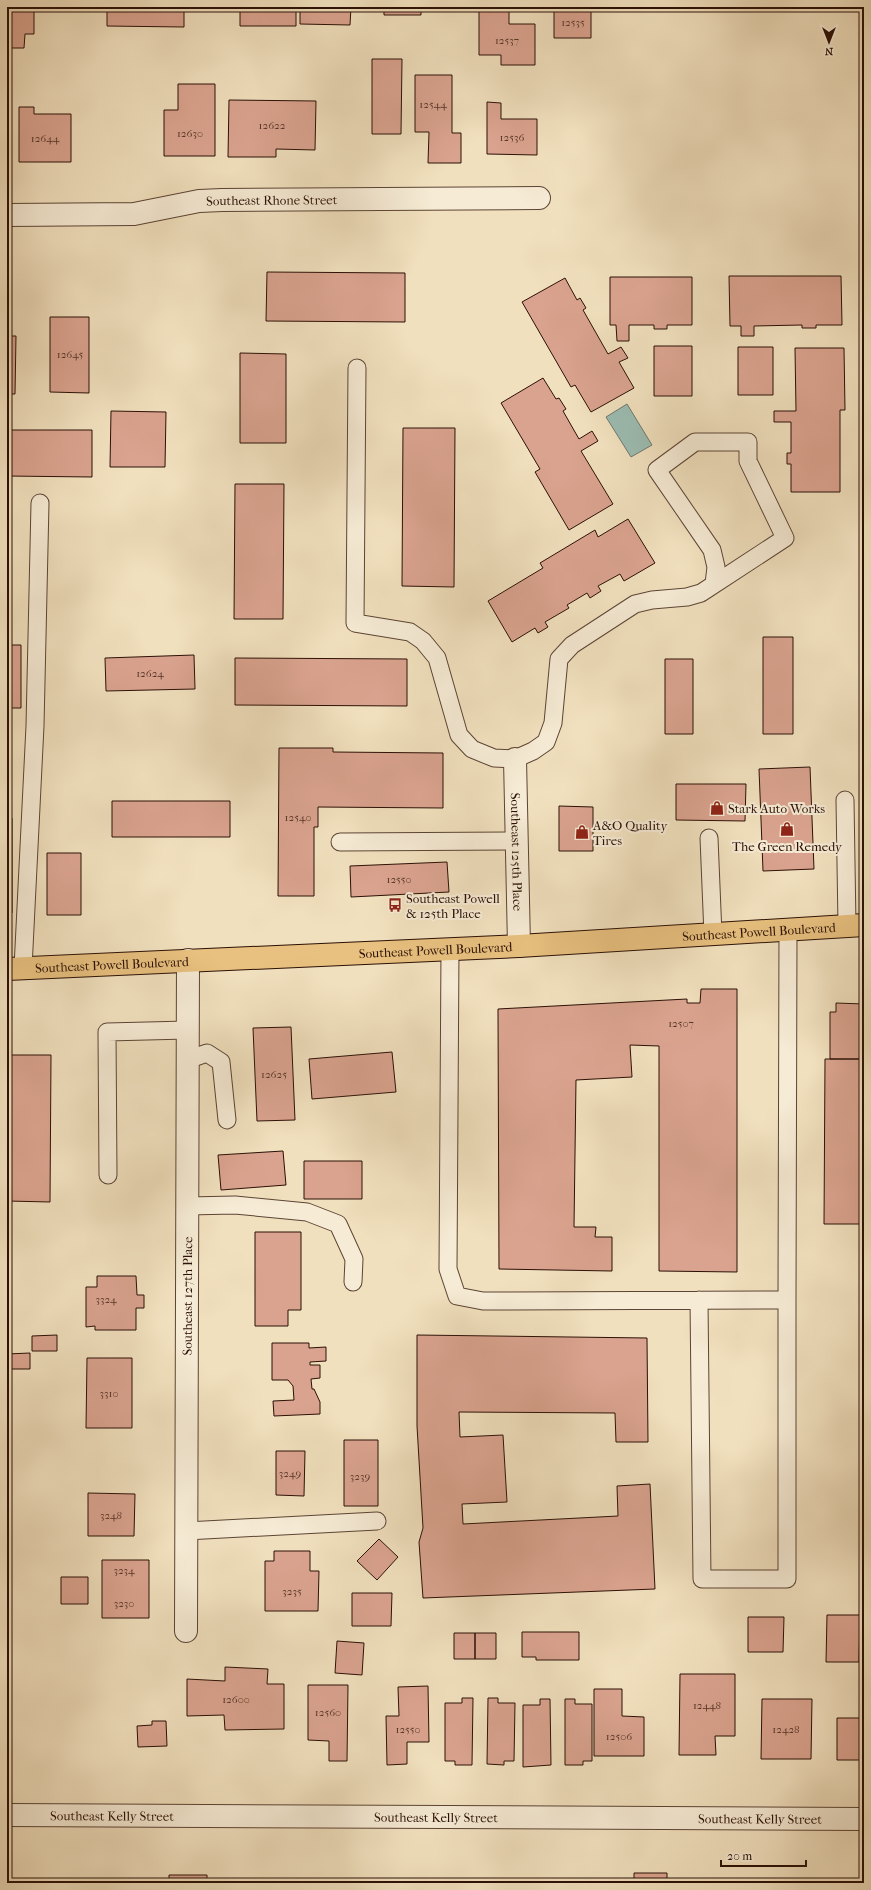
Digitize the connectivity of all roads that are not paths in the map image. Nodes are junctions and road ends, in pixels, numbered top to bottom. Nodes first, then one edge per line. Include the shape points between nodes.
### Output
1 (539, 198) dead end
2 (7, 215) edge
3 (357, 368) dead end
4 (40, 503) dead end
5 (714, 584) junction
6 (515, 759) junction
7 (845, 800) dead end
8 (709, 838) dead end
9 (517, 841) junction
10 (340, 842) dead end
11 (856, 926) edge
12 (788, 930) junction
13 (713, 935) junction
14 (519, 946) junction
15 (450, 948) junction
16 (188, 960) junction
17 (15, 968) edge
18 (187, 1030) junction
19 (187, 1060) junction
20 (227, 1120) dead end
21 (108, 1175) dead end
22 (187, 1206) junction
23 (353, 1282) dead end
24 (699, 1300) junction
25 (787, 1300) junction
26 (377, 1521) dead end
27 (186, 1531) junction
28 (186, 1631) dead end
29 (7, 1815) edge
30 (864, 1820) edge

1 - 2 street, Southeast Rhone Street via 222,200 199,201 134,214
3 - 6 lane via 355,623 410,632 424,641 437,658 459,735 472,749 486,755
4 - 17 lane via 35,726
5 - 5 lane via 785,538 748,461 748,442 695,442 658,470 712,550 716,567
5 - 6 lane via 701,593 687,598 652,600 635,604 572,645 559,659 553,723 546,742
6 - 9 street, Southeast 125th Place
7 - 11 lane
8 - 13 lane
9 - 10 lane
9 - 14 street, Southeast 125th Place
11 - 12 main road, Southeast Powell Boulevard
12 - 13 main road, Southeast Powell Boulevard
12 - 25 lane
13 - 14 main road, Southeast Powell Boulevard
14 - 15 main road, Southeast Powell Boulevard
15 - 16 main road, Southeast Powell Boulevard
15 - 24 lane via 448,1269 457,1296 483,1301
16 - 17 main road, Southeast Powell Boulevard
16 - 18 street, Southeast 127th Place
18 - 19 street, Southeast 127th Place
18 - 21 lane via 107,1032
19 - 20 lane via 207,1053 221,1062
19 - 22 street, Southeast 127th Place
22 - 23 lane via 235,1205 307,1212 338,1224 354,1259
22 - 27 street, Southeast 127th Place
24 - 25 lane
24 - 25 lane via 702,1579 787,1579
26 - 27 lane
27 - 28 street, Southeast 127th Place
29 - 30 street, Southeast Kelly Street

